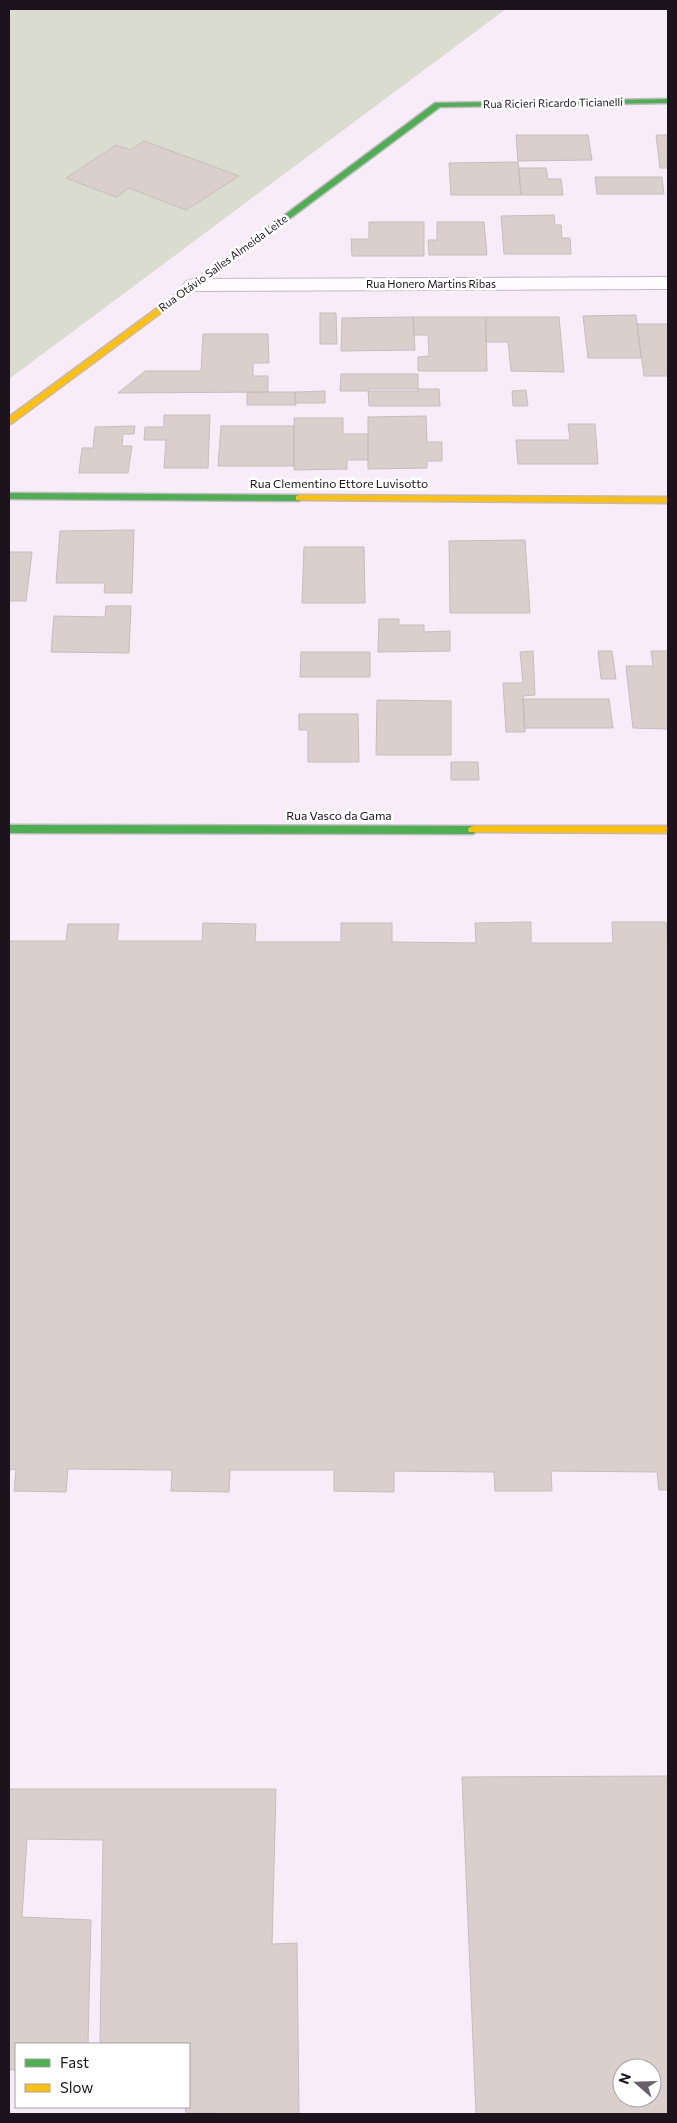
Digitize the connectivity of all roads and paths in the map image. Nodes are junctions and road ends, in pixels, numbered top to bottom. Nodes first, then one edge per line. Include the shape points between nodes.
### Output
1 (668, 101) edge
2 (438, 105) joint
3 (668, 282) edge
4 (193, 286) junction
5 (9, 421) edge
6 (9, 496) edge
7 (668, 500) edge
8 (9, 829) edge
9 (668, 830) edge

1 - 2 street, Rua Ricieri Ricardo Ticianelli
2 - 4 street, Rua Otávio Salles Almeida Leite
3 - 4 street, Rua Honero Martins Ribas
4 - 5 street, Rua Otávio Salles Almeida Leite
6 - 7 street, Rua Clementino Ettore Luvisotto
8 - 9 street, Rua Vasco da Gama

